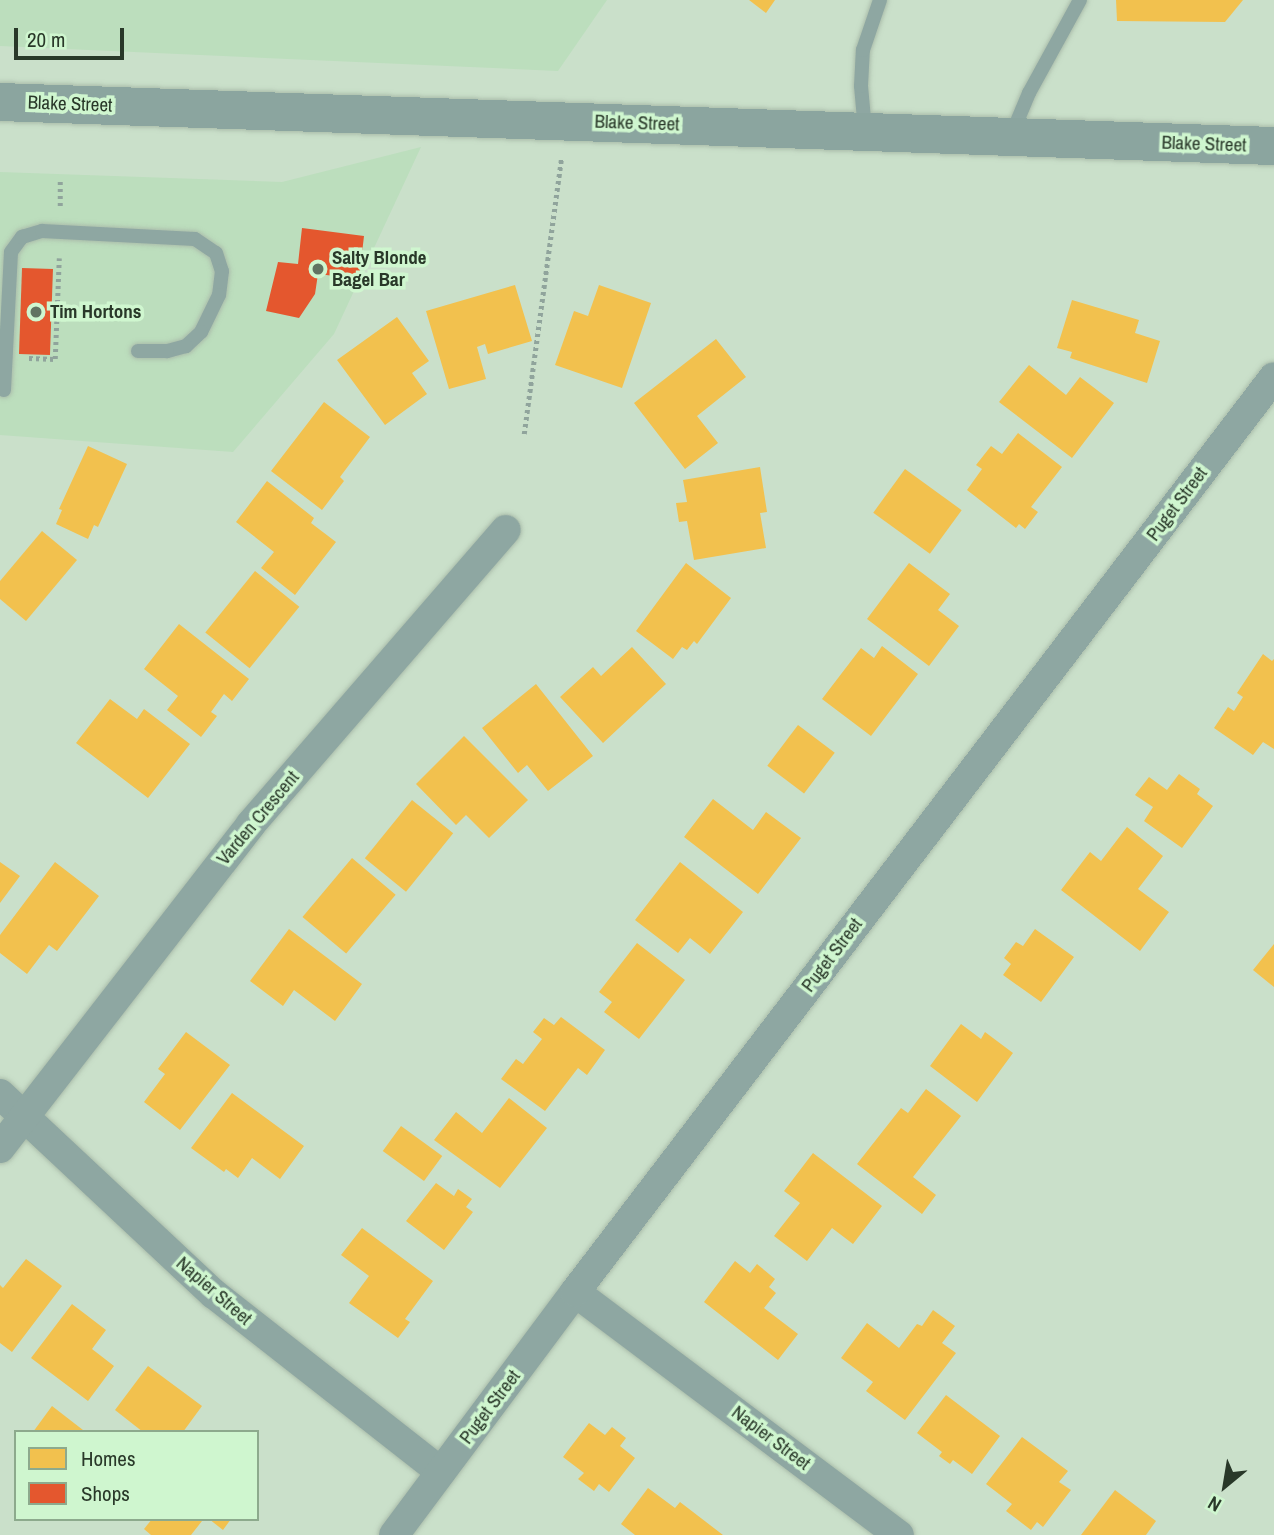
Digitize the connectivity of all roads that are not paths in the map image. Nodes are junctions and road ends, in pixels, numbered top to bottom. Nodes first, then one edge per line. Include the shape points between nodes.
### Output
1 (880, 0) edge
2 (1080, 0) edge
3 (0, 102) edge
4 (865, 132) junction
5 (1010, 137) junction
6 (1274, 146) edge
7 (138, 351) dead end
8 (1274, 377) edge
9 (4, 390) dead end
10 (506, 530) dead end
11 (0, 1094) edge
12 (24, 1116) junction
13 (0, 1147) edge
14 (575, 1292) junction
15 (442, 1472) junction
16 (394, 1535) edge
17 (899, 1535) edge

1 - 4 lane via 863,50
2 - 5 lane
3 - 4 main road, Blake Street
4 - 5 main road, Blake Street
5 - 6 main road, Blake Street
7 - 9 lane via 177,349 201,332 219,295 222,271 216,253 195,239 42,231 23,237 11,252
8 - 14 street, Puget Street
10 - 12 street, Varden Crescent via 251,824
11 - 12 street, Napier Street
12 - 13 street, Varden Crescent
12 - 15 street, Napier Street via 214,1294
14 - 15 street, Puget Street
14 - 17 street, Napier Street
15 - 16 street, Puget Street

